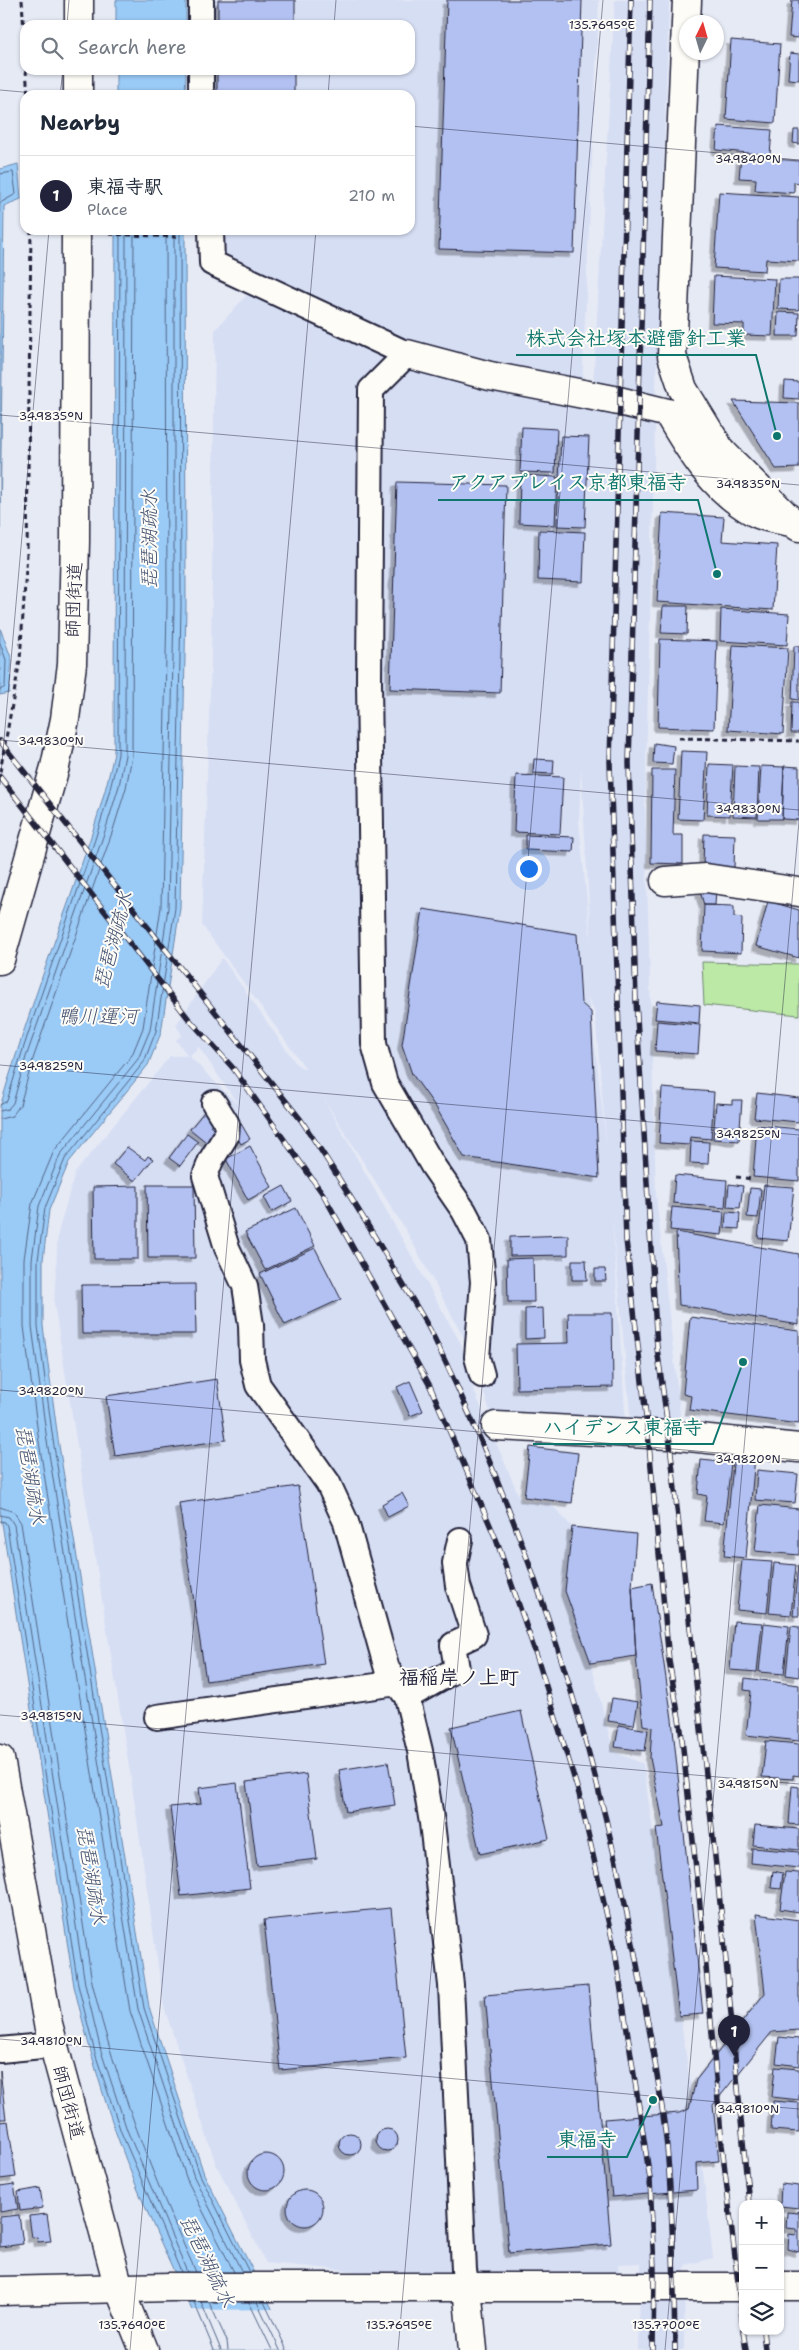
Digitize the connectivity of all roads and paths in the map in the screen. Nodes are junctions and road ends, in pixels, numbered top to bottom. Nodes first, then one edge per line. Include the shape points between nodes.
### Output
1 (22, 0) edge
2 (79, 0) edge
3 (201, 0) edge
4 (686, 0) edge
5 (23, 20) edge
6 (79, 20) edge
7 (201, 20) edge
8 (26, 75) edge
9 (78, 75) edge
10 (201, 75) edge
11 (28, 90) edge
12 (78, 90) edge
13 (201, 90) edge
14 (32, 235) edge
15 (89, 235) edge
16 (144, 235) edge
17 (211, 235) edge
18 (180, 237) dead end
19 (407, 354) junction
20 (796, 525) edge
21 (678, 738) dead end
22 (799, 741) edge
23 (0, 772) edge
24 (666, 881) dead end
25 (799, 892) edge
26 (0, 960) edge
27 (214, 1103) dead end
28 (736, 1177) dead end
29 (753, 1179) dead end
30 (482, 1375) dead end
31 (496, 1426) dead end
32 (799, 1448) edge
33 (460, 1540) dead end
34 (402, 1690) junction
35 (157, 1717) dead end
36 (0, 1759) edge
37 (53, 2045) junction
38 (0, 2050) edge
39 (784, 2286) edge
40 (799, 2286) edge
41 (466, 2287) junction
42 (739, 2287) edge
43 (119, 2288) junction
44 (0, 2291) edge
45 (144, 2350) edge
46 (473, 2350) edge

1 - 5 path
2 - 6 street
3 - 7 lane
4 - 20 street via 672,356 683,389 721,451
8 - 11 path
9 - 12 street
10 - 13 lane
14 - 23 path via 27,552 20,660
15 - 26 street, 師団街道 via 72,664 55,768
16 - 18 path
17 - 19 lane via 212,263
19 - 20 street via 490,376 668,413 686,445 712,479 755,513
19 - 30 lane via 371,390 369,682 374,1044 385,1084 479,1240 483,1282 477,1357
21 - 22 path
24 - 25 street via 706,878
27 - 34 lane via 227,1124 226,1136 205,1176 228,1248 245,1286 252,1360 258,1385 328,1483 346,1522 387,1669
28 - 29 path
31 - 32 street via 669,1435
33 - 34 lane via 456,1563 458,1586 474,1635 453,1645 457,1669
34 - 35 lane
34 - 41 lane via 420,1751 443,1909 451,1985
36 - 37 street, 師団街道 via 22,1892
37 - 38 lane
37 - 43 street, 師団街道
39 - 40 street
41 - 42 street
41 - 43 street
41 - 46 street
43 - 44 street
43 - 45 street, 師団街道

